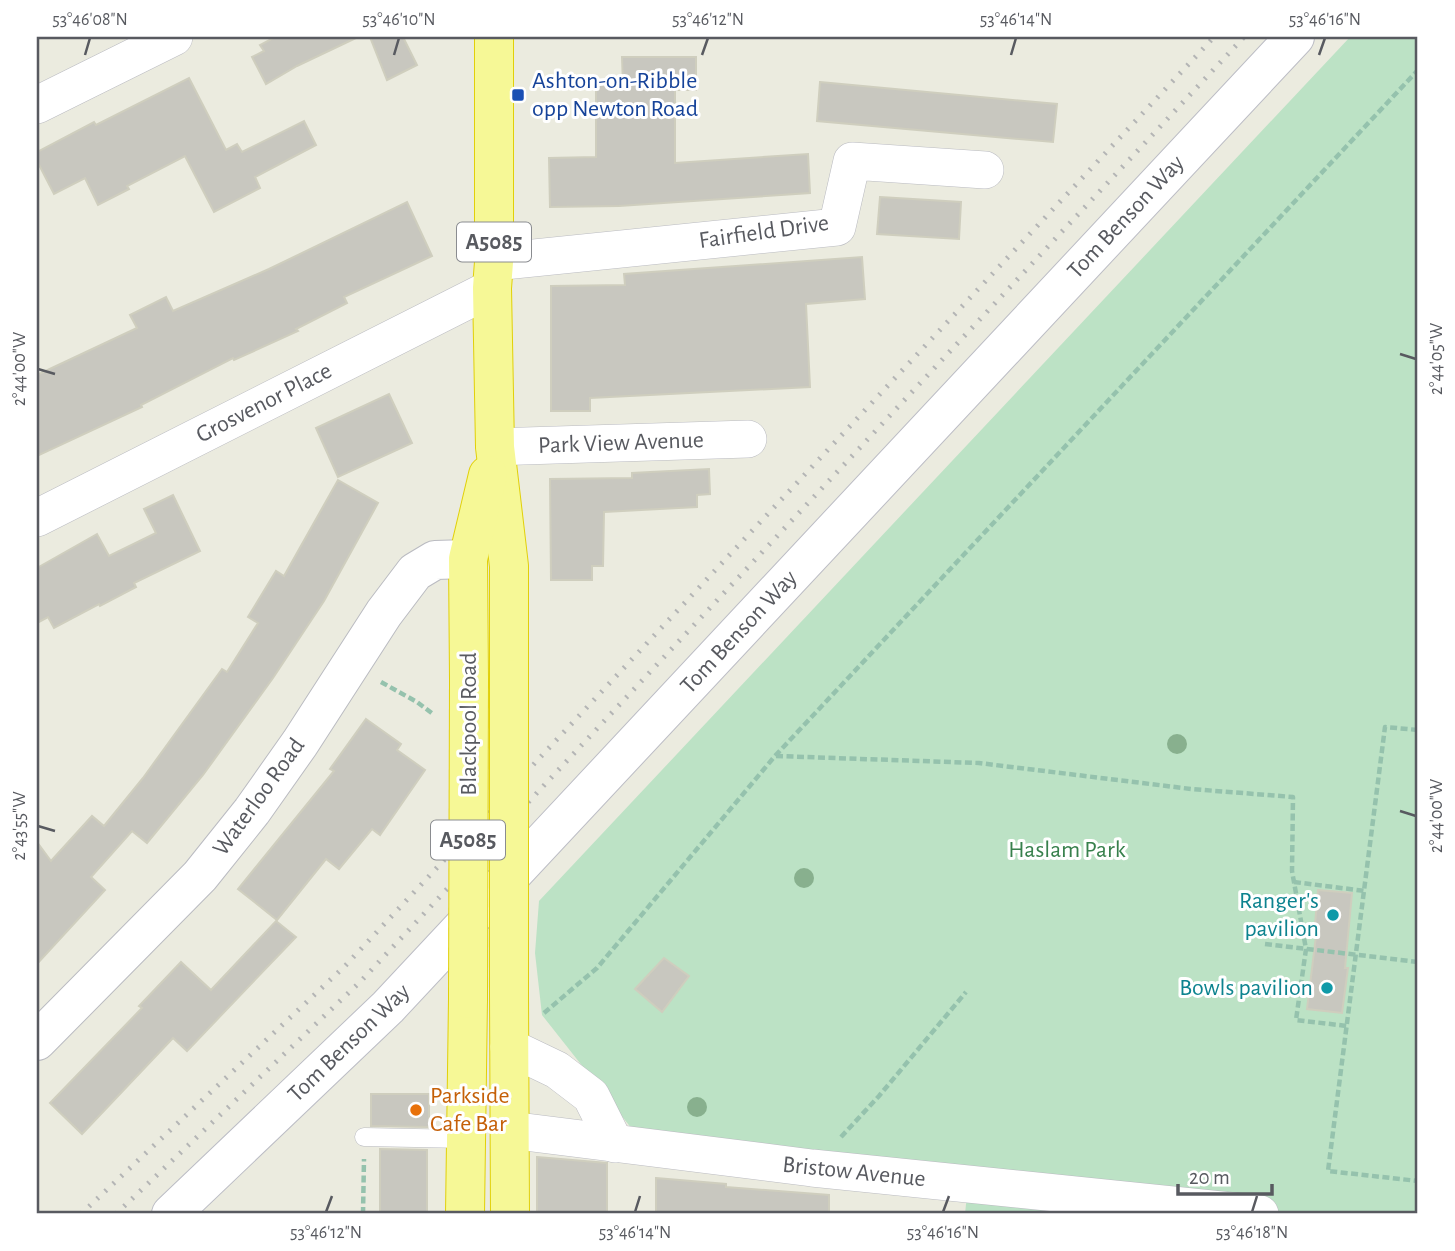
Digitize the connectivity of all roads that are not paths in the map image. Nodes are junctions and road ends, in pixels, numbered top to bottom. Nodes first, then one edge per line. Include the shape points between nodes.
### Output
1 (174, 37) edge
2 (494, 37) edge
3 (1295, 37) edge
4 (37, 105) edge
5 (985, 170) dead end
6 (493, 275) junction
7 (748, 439) dead end
8 (495, 447) junction
9 (37, 518) edge
10 (468, 559) junction
11 (37, 1041) edge
12 (509, 1047) junction
13 (510, 1130) junction
14 (364, 1137) road end
15 (467, 1139) junction
16 (615, 1144) junction
17 (172, 1214) edge
18 (465, 1214) edge
19 (510, 1214) edge
20 (1260, 1214) edge

1 - 4 street
2 - 6 highway, Blackpool Road / A5085
3 - 17 main road, Tom Benson Way via 388,1007
5 - 6 street, Fairfield Drive via 852,161 837,227
6 - 8 highway, Blackpool Road / A5085
6 - 9 street, Grosvenor Place
7 - 8 street, Park View Avenue
8 - 10 highway, Blackpool Road / A5085
8 - 12 highway, Blackpool Road / A5085, bridge via 509,566
10 - 11 main road, Waterloo Road via 435,560 415,572 252,811 200,876
10 - 15 highway, Blackpool Road / A5085, bridge
12 - 13 highway, Blackpool Road / A5085
12 - 16 street via 557,1070 591,1096
13 - 16 street, Bristow Avenue
13 - 19 highway, Blackpool Road / A5085
14 - 15 lane
15 - 18 highway, Blackpool Road / A5085
16 - 20 street, Bristow Avenue via 1034,1197

